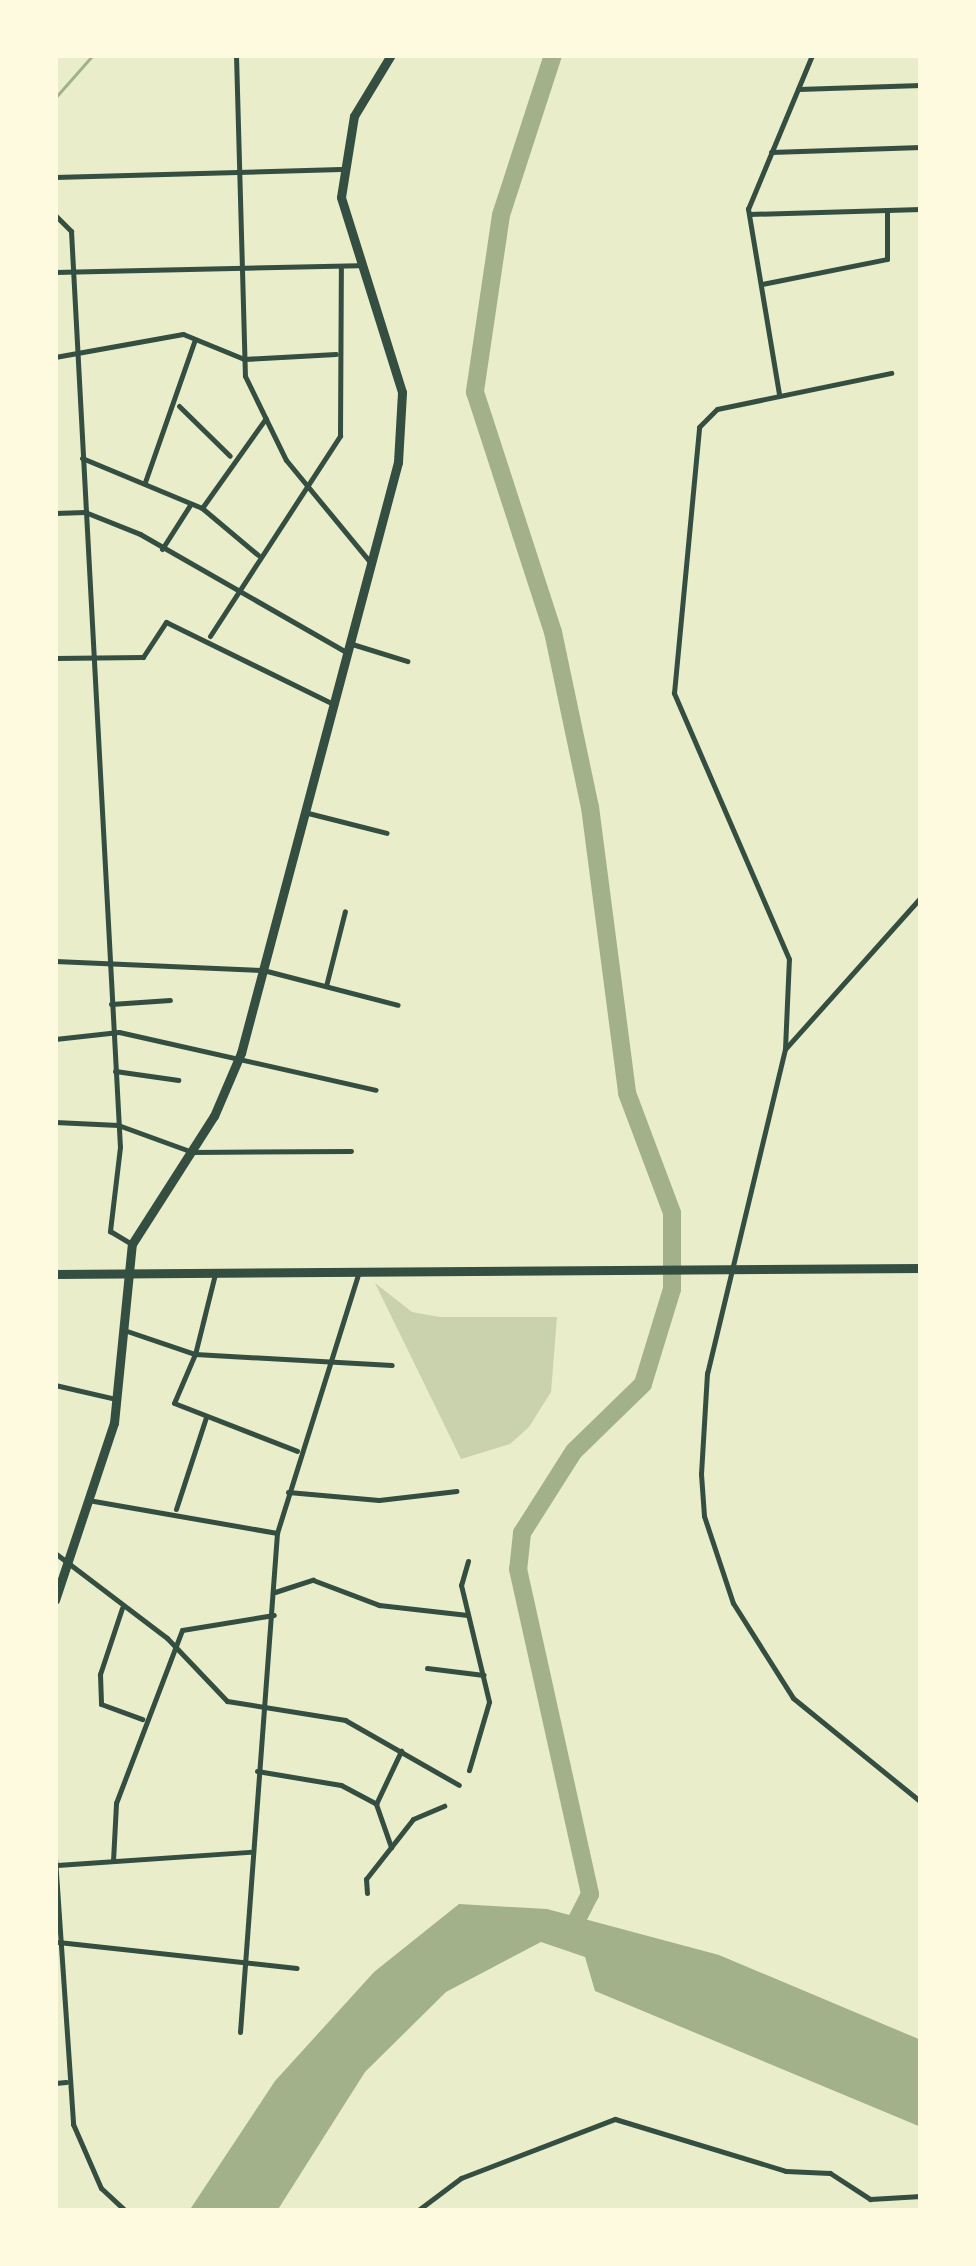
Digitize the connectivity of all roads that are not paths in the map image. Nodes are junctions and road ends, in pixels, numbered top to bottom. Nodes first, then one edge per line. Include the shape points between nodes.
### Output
1 (236, 55) edge
2 (391, 55) edge
3 (812, 55) edge
4 (921, 85) edge
5 (798, 89) junction
6 (921, 147) edge
7 (771, 152) junction
8 (341, 169) junction
9 (240, 172) junction
10 (55, 177) edge
11 (921, 209) edge
12 (887, 210) junction
13 (749, 214) junction
14 (55, 216) edge
15 (358, 265) junction
16 (341, 266) junction
17 (242, 268) junction
18 (55, 272) edge
19 (72, 272) junction
20 (761, 284) junction
21 (194, 339) junction
22 (336, 354) junction
23 (76, 356) junction
24 (55, 357) edge
25 (244, 360) junction
26 (890, 373) dead end
27 (779, 394) junction
28 (178, 406) junction
29 (266, 418) junction
30 (231, 457) junction
31 (82, 458) junction
32 (145, 482) junction
33 (304, 484) junction
34 (190, 505) junction
35 (202, 508) junction
36 (85, 512) junction
37 (55, 513) edge
38 (162, 550) junction
39 (258, 555) junction
40 (370, 562) junction
41 (236, 591) junction
42 (210, 636) junction
43 (348, 648) junction
44 (94, 656) junction
45 (55, 658) edge
46 (407, 662) dead end
47 (334, 704) junction
48 (308, 813) junction
49 (387, 832) dead end
50 (921, 898) edge
51 (346, 912) dead end
52 (55, 961) edge
53 (110, 964) junction
54 (263, 970) junction
55 (326, 986) junction
56 (170, 1000) dead end
57 (111, 1004) junction
58 (398, 1005) dead end
59 (112, 1032) junction
60 (55, 1039) edge
61 (785, 1049) junction
62 (241, 1053) junction
63 (115, 1070) junction
64 (178, 1080) dead end
65 (376, 1090) dead end
66 (55, 1122) edge
67 (118, 1125) junction
68 (192, 1152) junction
69 (351, 1152) dead end
70 (132, 1244) junction
71 (921, 1268) edge
72 (727, 1270) junction
73 (55, 1274) edge
74 (126, 1274) junction
75 (215, 1274) junction
76 (358, 1274) junction
77 (124, 1330) junction
78 (195, 1354) junction
79 (331, 1365) junction
80 (392, 1365) dead end
81 (55, 1385) edge
82 (119, 1399) junction
83 (206, 1417) junction
84 (297, 1451) junction
85 (456, 1491) dead end
86 (288, 1492) junction
87 (88, 1500) junction
88 (176, 1509) junction
89 (277, 1533) junction
90 (55, 1554) edge
91 (468, 1561) dead end
92 (65, 1565) junction
93 (274, 1592) junction
94 (55, 1600) edge
95 (122, 1608) junction
96 (274, 1614) junction
97 (467, 1615) junction
98 (173, 1646) junction
99 (428, 1668) dead end
100 (484, 1675) junction
101 (264, 1714) junction
102 (142, 1719) junction
103 (401, 1750) junction
104 (469, 1770) dead end
105 (258, 1771) junction
106 (459, 1785) dead end
107 (921, 1802) edge
108 (376, 1804) junction
109 (444, 1806) dead end
110 (391, 1847) junction
111 (250, 1852) junction
112 (56, 1861) edge
113 (112, 1861) junction
114 (366, 1893) dead end
115 (56, 1942) edge
116 (242, 1965) junction
117 (297, 1968) dead end
118 (240, 2032) dead end
119 (66, 2082) junction
120 (55, 2083) edge
121 (921, 2196) edge
122 (126, 2211) edge
123 (417, 2211) edge

1 - 9 street
2 - 8 main road via 354,116
3 - 5 street
4 - 5 street
5 - 7 street
6 - 7 street
7 - 13 street
8 - 9 street
8 - 15 main road
9 - 10 street
9 - 17 street
11 - 12 street
12 - 13 street
12 - 20 street via 888,259
13 - 20 street
14 - 19 street via 70,231
15 - 16 street
15 - 40 main road via 395,361 404,419
16 - 17 street
16 - 22 street
17 - 19 street
17 - 25 street
18 - 19 street
19 - 23 street
20 - 27 street
21 - 23 street
21 - 25 street
21 - 28 street
22 - 25 street
22 - 33 street via 340,436
23 - 24 street
23 - 31 street
25 - 29 street
26 - 27 street
27 - 61 street via 702,419 674,680 680,715 789,959
28 - 30 street
28 - 32 street
29 - 30 street
29 - 33 street
30 - 35 street
31 - 32 street
31 - 36 street
32 - 34 street
33 - 39 street
33 - 40 street
34 - 35 street
34 - 38 street
35 - 39 street
36 - 37 street
36 - 38 street
36 - 44 street
38 - 41 street
39 - 41 street
40 - 43 main road
41 - 42 street
41 - 43 street
42 - 44 street via 166,622 143,657
42 - 47 street
43 - 46 street
43 - 47 main road
44 - 45 street
44 - 53 street
47 - 48 main road
48 - 49 street
48 - 54 main road
50 - 61 street
51 - 55 street
52 - 53 street
53 - 54 street
53 - 57 street
54 - 55 street
54 - 62 main road
55 - 58 street
56 - 57 street
57 - 59 street
59 - 60 street
59 - 62 street
59 - 63 street
61 - 72 street via 756,1187
62 - 65 street
62 - 68 main road
63 - 64 street
63 - 67 street
66 - 67 street
67 - 68 street
67 - 70 street via 110,1231
68 - 69 street
68 - 70 main road
70 - 74 main road
71 - 72 main road
72 - 76 main road
72 - 107 street via 707,1372 701,1474 714,1556 792,1698
73 - 74 main road
74 - 75 main road
74 - 77 main road
75 - 76 main road
75 - 78 street
76 - 79 street
77 - 78 street
77 - 82 main road
78 - 79 street
78 - 83 street via 173,1398
79 - 80 street
79 - 84 street
81 - 82 street
82 - 87 main road
83 - 84 street
83 - 88 street
84 - 86 street
85 - 86 street via 379,1500
86 - 89 street
87 - 88 street via 160,1518
87 - 92 main road
88 - 89 street
89 - 93 street
90 - 92 street
91 - 97 street
92 - 94 main road
92 - 95 street
93 - 96 street
93 - 97 street via 313,1580 378,1606
95 - 98 street
95 - 102 street via 100,1674 102,1704
96 - 98 street via 193,1621
96 - 101 street
97 - 100 street
98 - 101 street via 227,1701
98 - 102 street
99 - 100 street
100 - 104 street via 490,1702
101 - 103 street via 345,1720
101 - 105 street
102 - 113 street via 116,1803
103 - 106 street
103 - 108 street
105 - 108 street via 340,1785
105 - 111 street
108 - 110 street
109 - 110 street via 413,1819
110 - 114 street via 366,1879
111 - 113 street
111 - 116 street
112 - 113 street
112 - 115 street
115 - 116 street
115 - 119 street
116 - 117 street
116 - 118 street
119 - 120 street
119 - 122 street via 78,2144 101,2188
121 - 123 street via 870,2200 830,2173 786,2171 615,2119 461,2178

